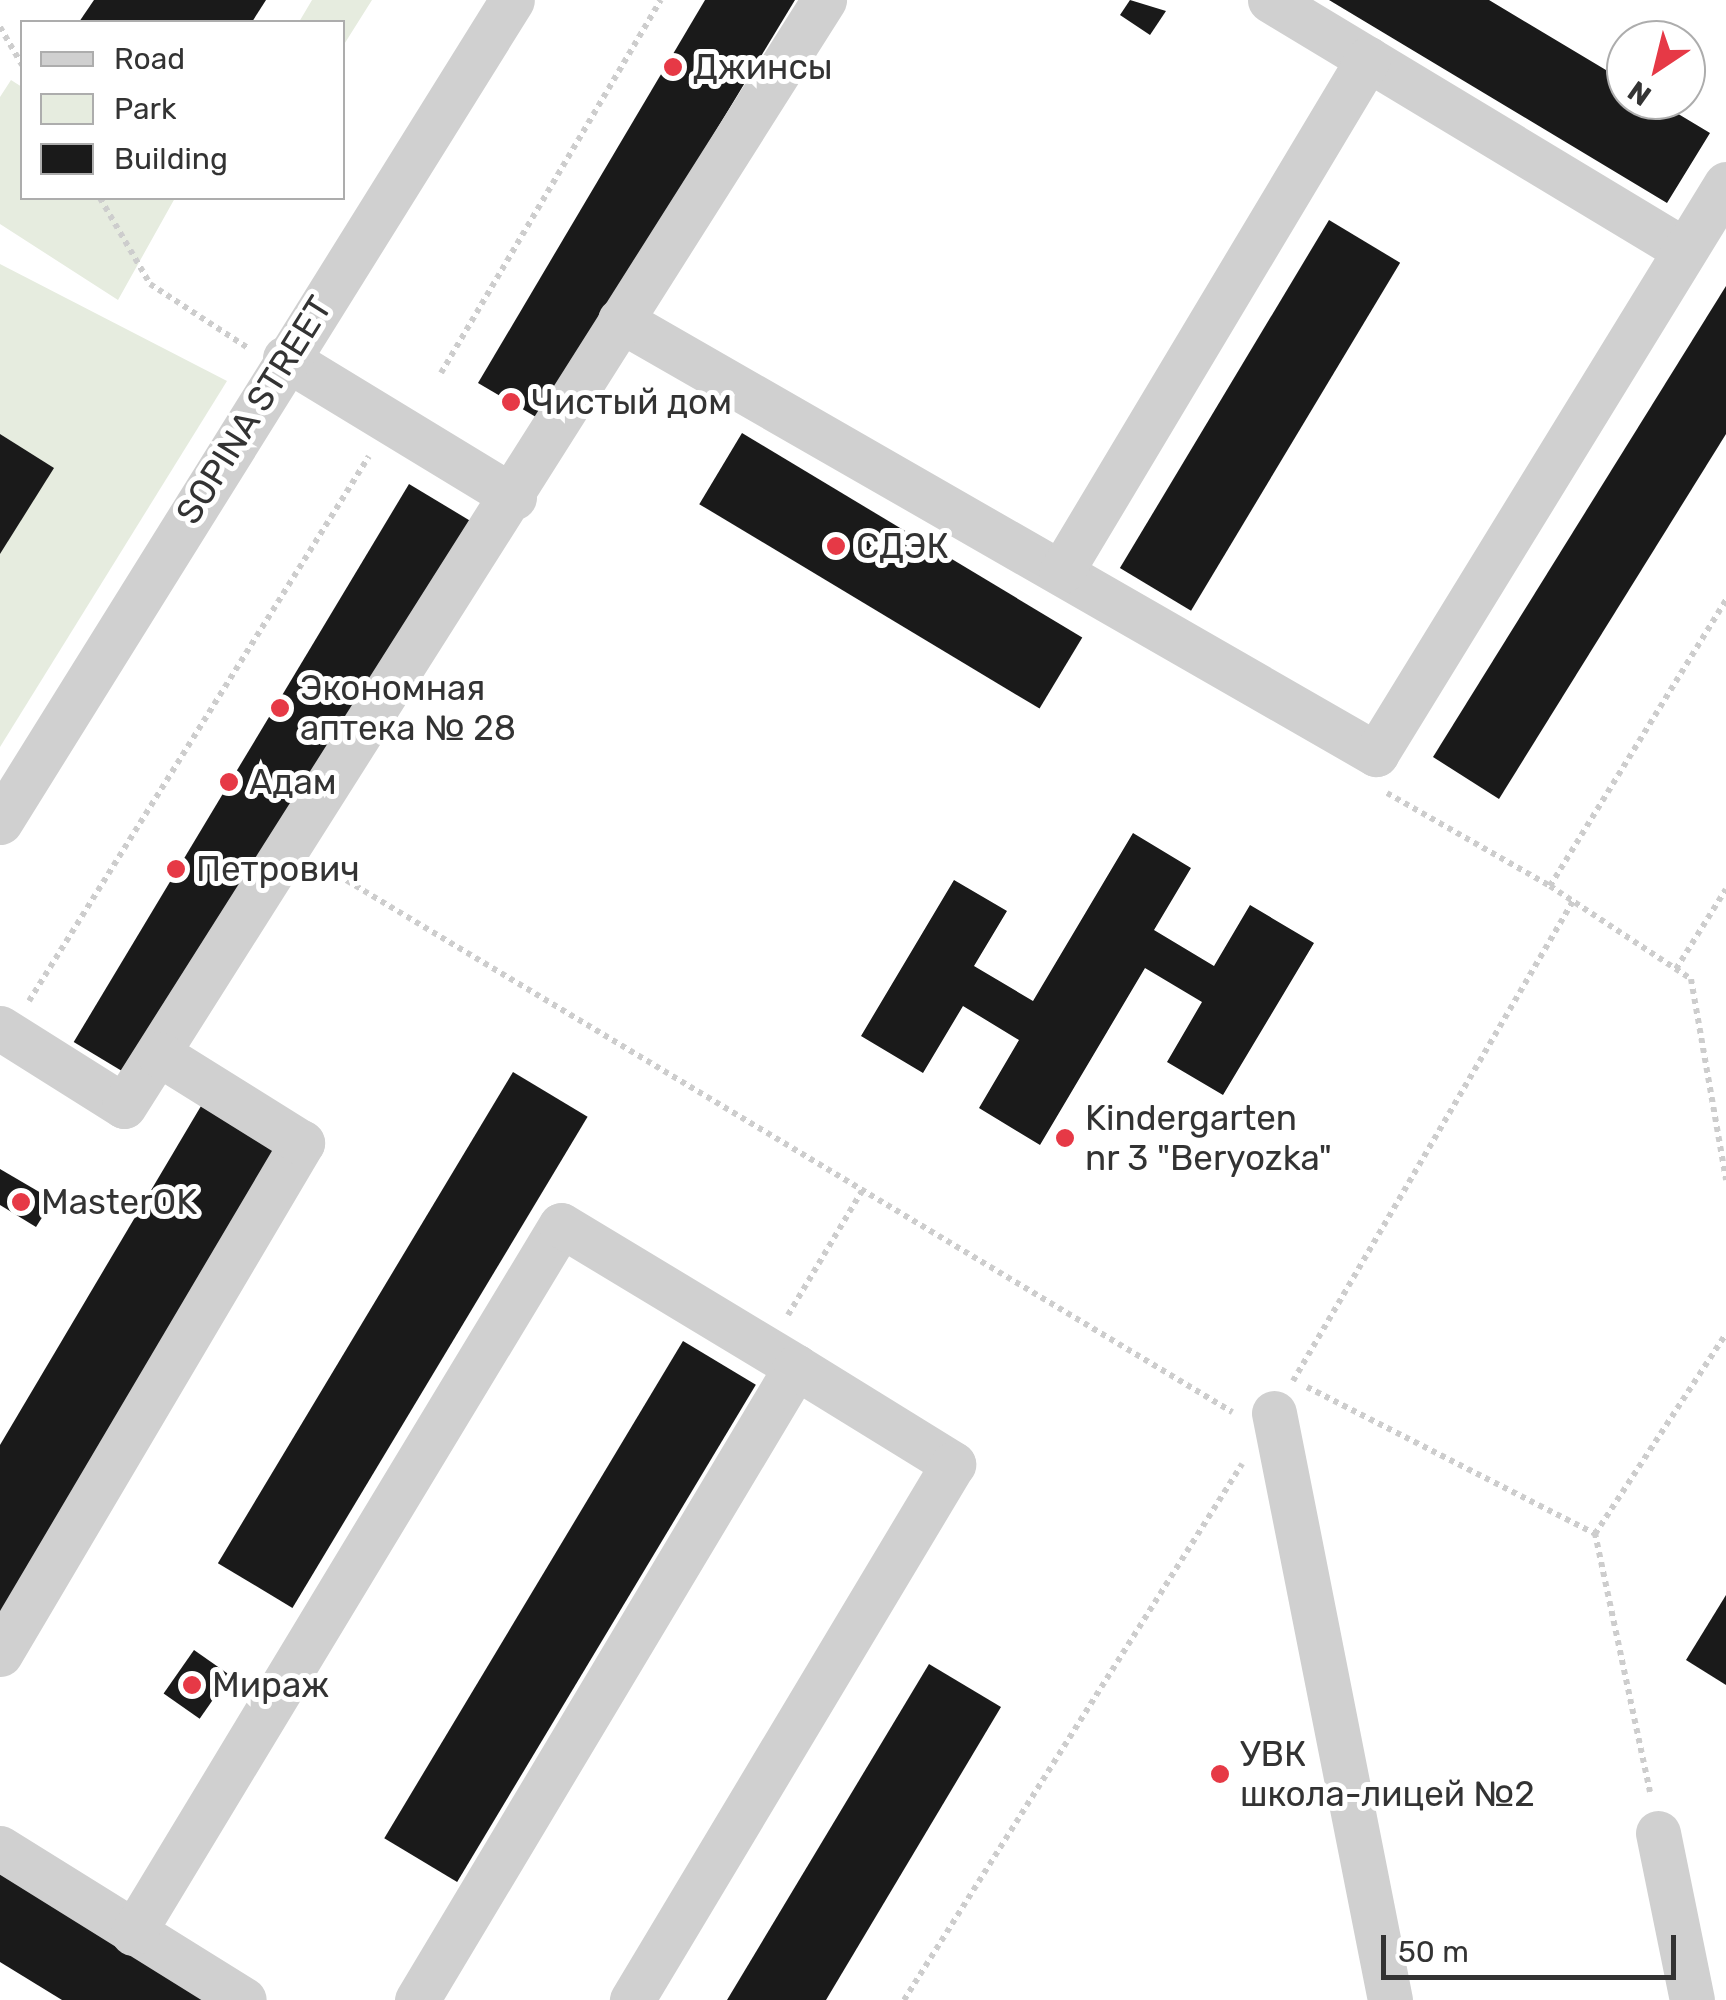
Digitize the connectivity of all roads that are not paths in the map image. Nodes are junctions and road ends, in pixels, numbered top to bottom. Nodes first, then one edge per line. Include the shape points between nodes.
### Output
1 (512, 0) edge
2 (824, 0) edge
3 (1270, 0) edge
4 (1368, 59) junction
5 (1726, 184) edge
6 (1685, 250) junction
7 (620, 320) junction
8 (282, 363) junction
9 (514, 497) junction
10 (1061, 572) junction
11 (0, 822) edge
12 (2, 1030) edge
13 (159, 1054) junction
14 (782, 1359) junction
15 (1271, 1405) road end
16 (0, 1654) edge
17 (1658, 1833) road end
18 (0, 1848) edge
19 (133, 1932) junction
20 (1693, 1999) edge
21 (244, 2000) edge
22 (417, 2000) edge
23 (632, 2000) edge
24 (1390, 2000) edge

1 - 8 street, SOPINA STREET
2 - 7 street
3 - 4 street
4 - 6 street
4 - 10 street
5 - 6 street
6 - 10 street via 1376,754
7 - 9 street
7 - 10 street
8 - 9 street
8 - 11 street, SOPINA STREET
9 - 13 street
12 - 13 street via 124,1106
13 - 16 street via 302,1143
14 - 19 street via 560,1225
14 - 22 street
14 - 23 street via 954,1464
15 - 24 street
17 - 20 street
18 - 19 street
19 - 21 street

